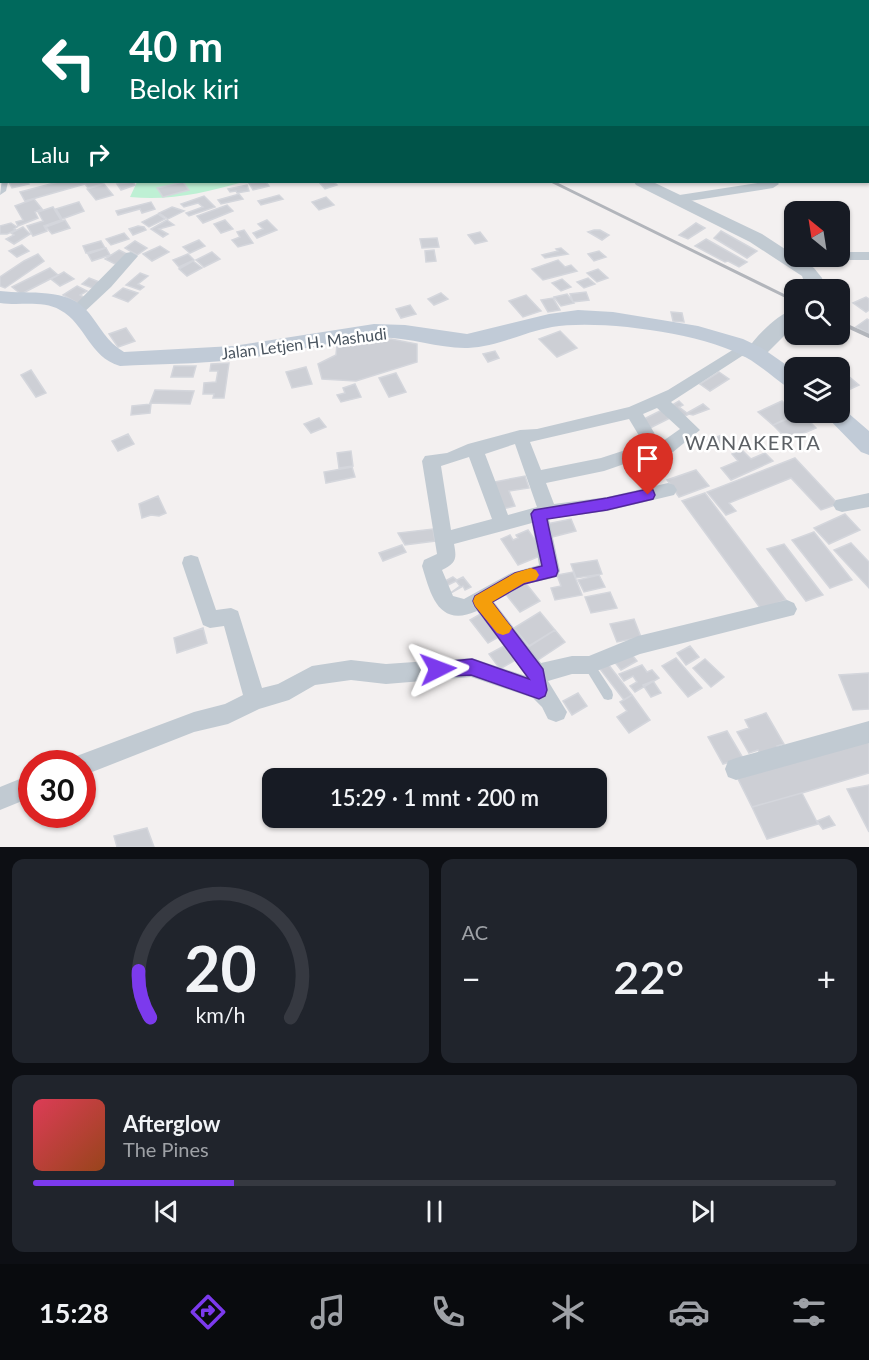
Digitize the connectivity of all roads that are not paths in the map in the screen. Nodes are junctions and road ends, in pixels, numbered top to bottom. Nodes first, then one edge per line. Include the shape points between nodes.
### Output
1 (644, 183) edge
2 (773, 184) dead end
3 (716, 186) edge
4 (677, 199) junction
5 (131, 256) dead end
6 (784, 256) edge
7 (850, 256) edge
8 (869, 256) edge
9 (800, 267) edge
10 (813, 279) edge
11 (0, 297) edge
12 (76, 312) junction
13 (784, 324) edge
14 (755, 353) junction
15 (784, 374) edge
16 (659, 401) junction
17 (633, 412) junction
18 (846, 423) edge
19 (520, 436) junction
20 (869, 446) edge
21 (654, 447) junction
22 (474, 448) junction
23 (537, 478) junction
24 (668, 490) dead end
25 (869, 500) edge
26 (842, 505) dead end
27 (543, 513) junction
28 (503, 525) junction
29 (444, 539) junction
30 (191, 563) dead end
31 (481, 601) junction
32 (787, 609) dead end
33 (589, 665) junction
34 (538, 682) junction
35 (608, 695) dead end
36 (255, 700) junction
37 (556, 712) dead end
38 (869, 732) edge
39 (96, 760) edge
40 (736, 769) dead end
41 (18, 791) edge
42 (0, 799) edge

1 - 4 street
2 - 3 street
3 - 4 street
4 - 6 street
5 - 12 street
7 - 8 street
9 - 10 street
11 - 12 main road, Jalan Letjen H. Mashudi via 52,300
12 - 14 main road, Jalan Letjen H. Mashudi via 106,352 120,359 256,351 374,331 467,341 578,317 691,331
13 - 14 street
14 - 15 main road, Jalan Letjen H. Mashudi
14 - 16 street via 739,351
16 - 17 street
16 - 21 street via 692,430 667,448
17 - 19 street
17 - 21 street
18 - 20 main road
19 - 22 street
19 - 23 street
21 - 23 street via 604,464
22 - 28 street
22 - 29 street via 431,462
23 - 27 street
24 - 27 street
25 - 26 street
27 - 28 street
27 - 31 street via 550,571 520,578
28 - 29 street
29 - 31 street via 447,558 431,566 437,591 457,610
30 - 36 street via 210,619 231,617
31 - 34 street
32 - 33 street via 638,645
33 - 34 street via 572,665
33 - 35 lane
34 - 36 street via 496,677 472,667 386,674 351,670 312,676 282,693
34 - 37 street
36 - 39 street via 228,714 194,722
38 - 40 street
41 - 42 street

